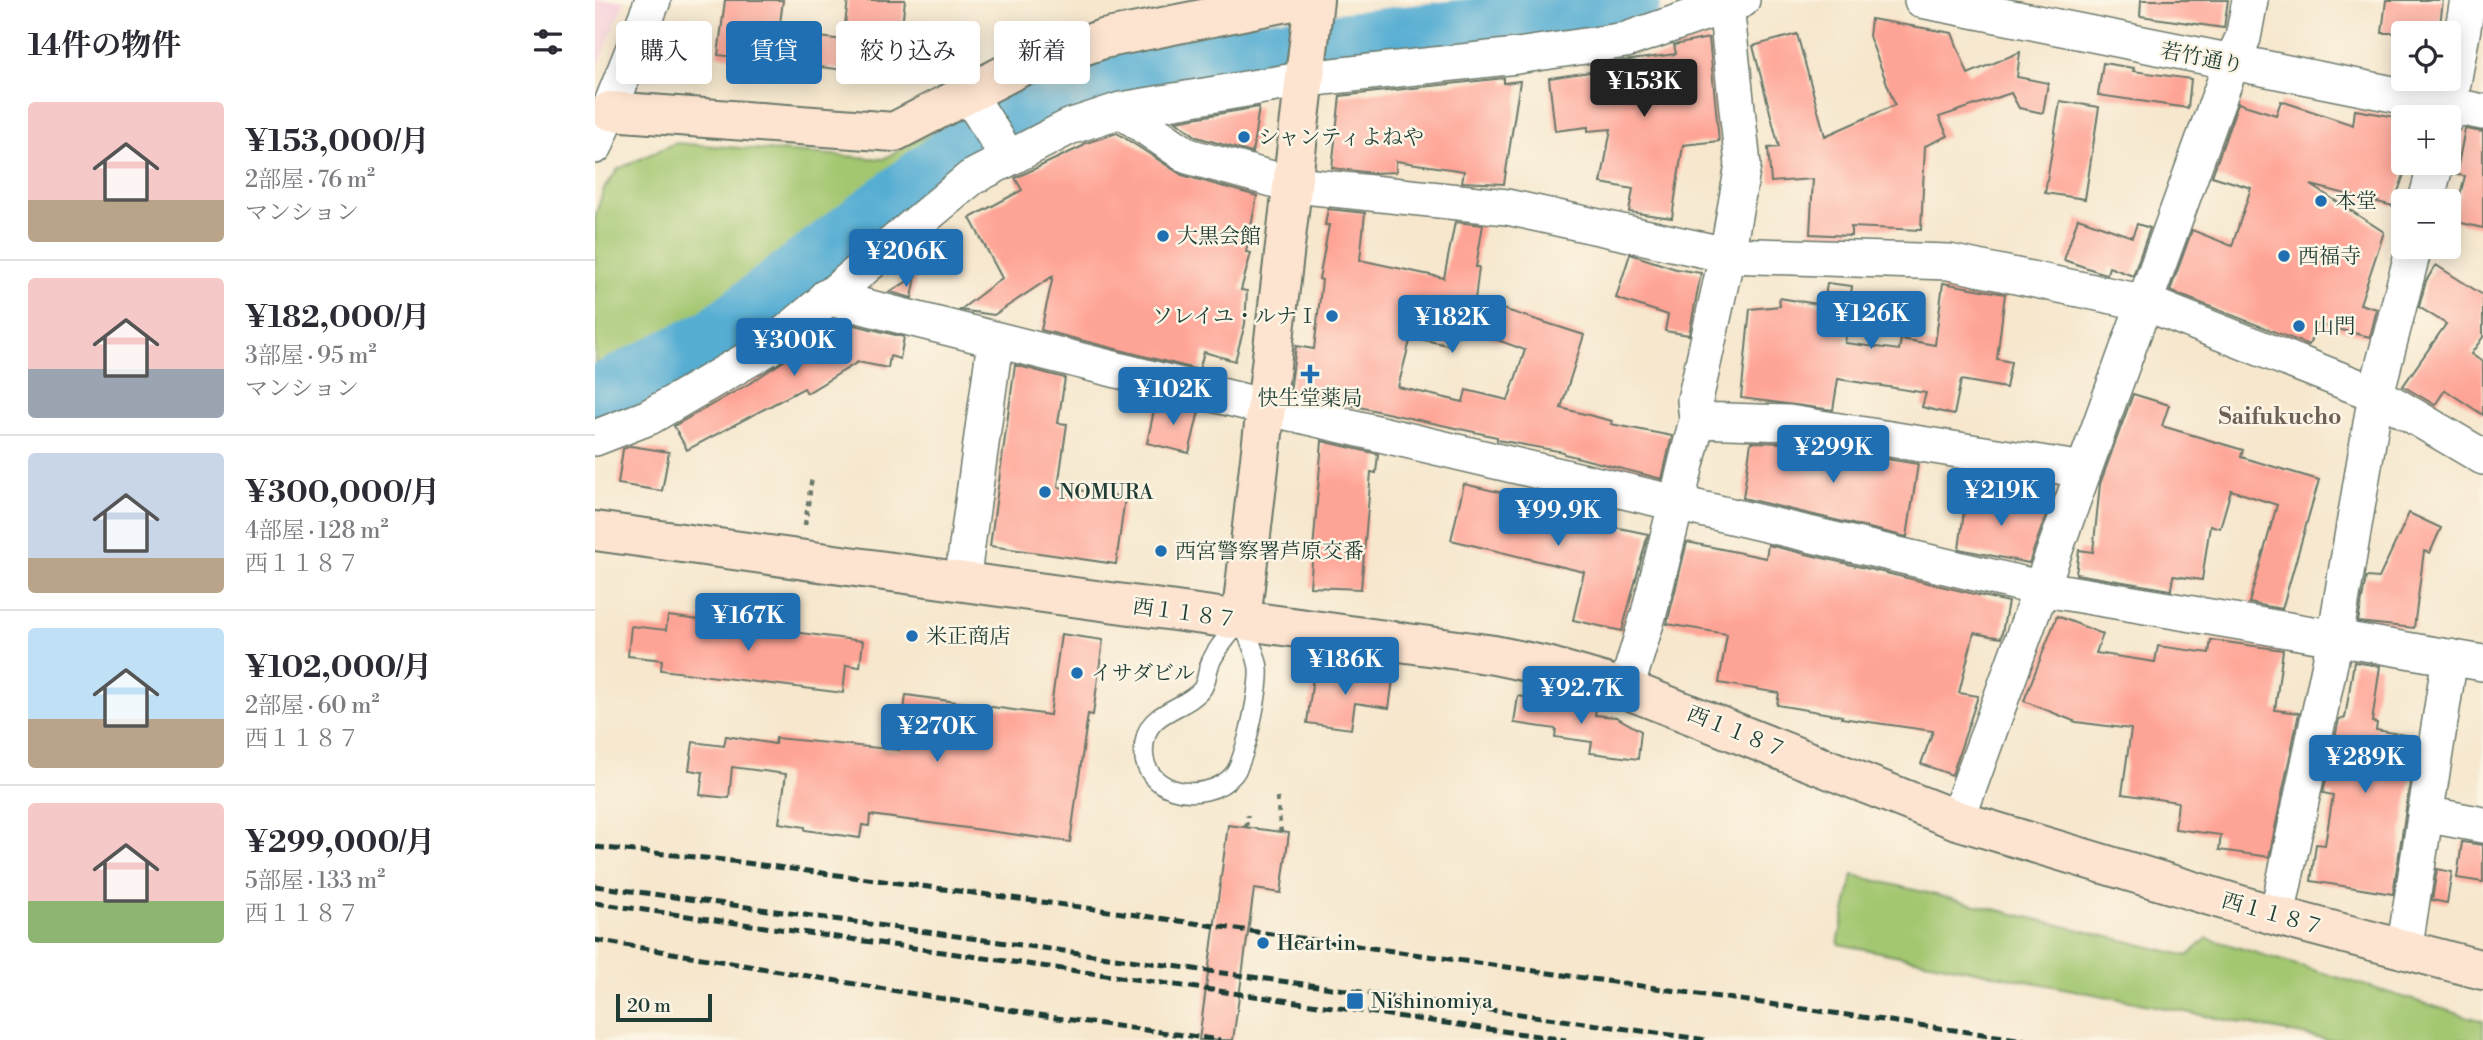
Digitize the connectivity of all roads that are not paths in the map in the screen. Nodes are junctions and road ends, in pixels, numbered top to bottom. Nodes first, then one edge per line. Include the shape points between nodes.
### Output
1 (653, 0) edge
2 (1922, 0) edge
3 (2250, 0) edge
4 (2468, 0) edge
5 (1734, 2) edge
6 (1308, 5) edge
7 (2231, 64) junction
8 (1306, 73) junction
9 (973, 102) junction
10 (2427, 105) edge
11 (2460, 105) edge
12 (602, 110) edge
13 (1121, 110) junction
14 (595, 146) edge
15 (1006, 153) junction
16 (1294, 185) junction
17 (1727, 255) junction
18 (2411, 259) edge
19 (826, 297) junction
20 (2146, 303) junction
21 (995, 342) junction
22 (2376, 394) junction
23 (1265, 407) junction
24 (1697, 420) junction
25 (595, 438) edge
26 (2483, 457) edge
27 (2084, 470) junction
28 (1675, 503) junction
29 (595, 531) edge
30 (962, 582) junction
31 (2039, 588) junction
32 (1241, 620) junction
33 (2335, 639) junction
34 (2466, 660) edge
35 (1626, 689) junction
36 (2425, 814) junction
37 (1957, 820) junction
38 (2483, 825) edge
39 (2277, 916) junction
40 (2404, 951) junction
41 (2483, 970) edge

1 - 12 street
2 - 7 street, 若竹通り
3 - 7 street via 2243,38
4 - 11 street
5 - 8 street via 1626,40 1517,56
5 - 17 street via 1743,165
6 - 8 street
6 - 9 street via 1103,39 1020,67
7 - 10 street, 若竹通り
7 - 20 street
8 - 13 street
8 - 16 street
9 - 12 street via 894,132
9 - 15 street
12 - 14 street
13 - 15 street
13 - 16 street via 1188,156
15 - 19 street
16 - 17 street via 1507,207
16 - 23 street
17 - 20 street via 1949,262
17 - 24 street via 1695,400
18 - 22 street
19 - 21 street
19 - 25 street via 768,348 649,417
20 - 22 street
20 - 27 street
21 - 23 street
21 - 30 street
22 - 26 street
22 - 33 street
23 - 28 street
23 - 32 street
24 - 27 street via 1789,423
24 - 28 street
27 - 31 street
28 - 31 street
28 - 35 street
29 - 30 street, 西１１８７
30 - 32 street, 西１１８７
31 - 33 street
31 - 37 street
32 - 32 lane via 1259,667 1243,761 1233,776 1214,786 1186,792 1163,788 1150,775 1143,757 1146,734 1155,721 1203,688 1211,661
32 - 35 street, 西１１８７ via 1523,661
33 - 34 street
33 - 39 street
34 - 36 street
35 - 37 street, 西１１８７
36 - 38 street
36 - 40 street
37 - 39 street, 西１１８７
39 - 40 street, 西１１８７
40 - 41 street, 西１１８７

